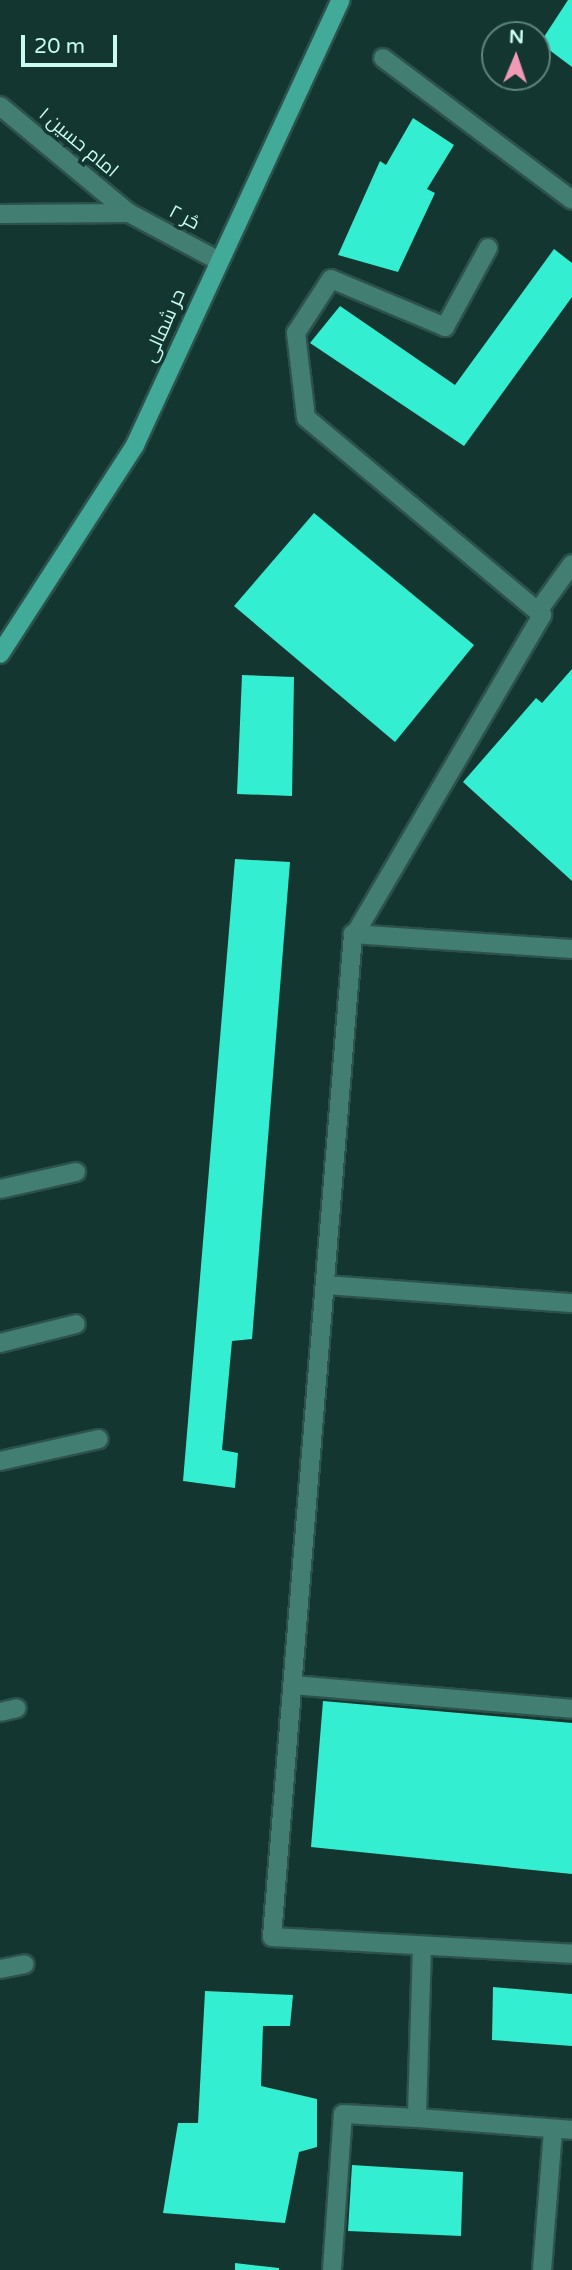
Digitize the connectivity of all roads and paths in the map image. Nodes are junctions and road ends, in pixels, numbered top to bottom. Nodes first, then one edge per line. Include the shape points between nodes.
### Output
1 (341, 0) edge
2 (383, 58) dead end
3 (0, 106) edge
4 (572, 200) edge
5 (129, 213) junction
6 (0, 214) edge
7 (488, 248) dead end
8 (219, 261) junction
9 (572, 564) edge
10 (538, 611) junction
11 (0, 654) edge
12 (355, 934) junction
13 (572, 949) edge
14 (76, 1172) dead end
15 (0, 1189) edge
16 (325, 1285) junction
17 (572, 1303) edge
18 (76, 1324) dead end
19 (0, 1343) edge
20 (99, 1438) dead end
21 (0, 1461) edge
22 (293, 1685) junction
23 (572, 1709) edge
24 (422, 1946) junction
25 (572, 1954) edge
26 (25, 1964) dead end
27 (0, 1969) edge
28 (417, 2118) junction
29 (554, 2129) junction
30 (572, 2130) edge
31 (332, 2270) edge
32 (542, 2270) edge

1 - 8 main road, حر شمالی
2 - 4 street
3 - 5 street, امام حسین ۱
5 - 6 street
5 - 8 street, حُر ۲
7 - 10 street via 445,327 331,279 296,333 306,418
8 - 11 main road, حر شمالی via 135,445
9 - 10 street
10 - 12 street via 542,615
12 - 13 street
12 - 16 street
14 - 15 street
16 - 17 street
16 - 22 street
18 - 19 street
20 - 21 street
22 - 23 street
22 - 24 street via 272,1937
24 - 25 street
24 - 28 street
26 - 27 street
28 - 29 street
28 - 31 street via 343,2113
29 - 30 street
29 - 32 street

